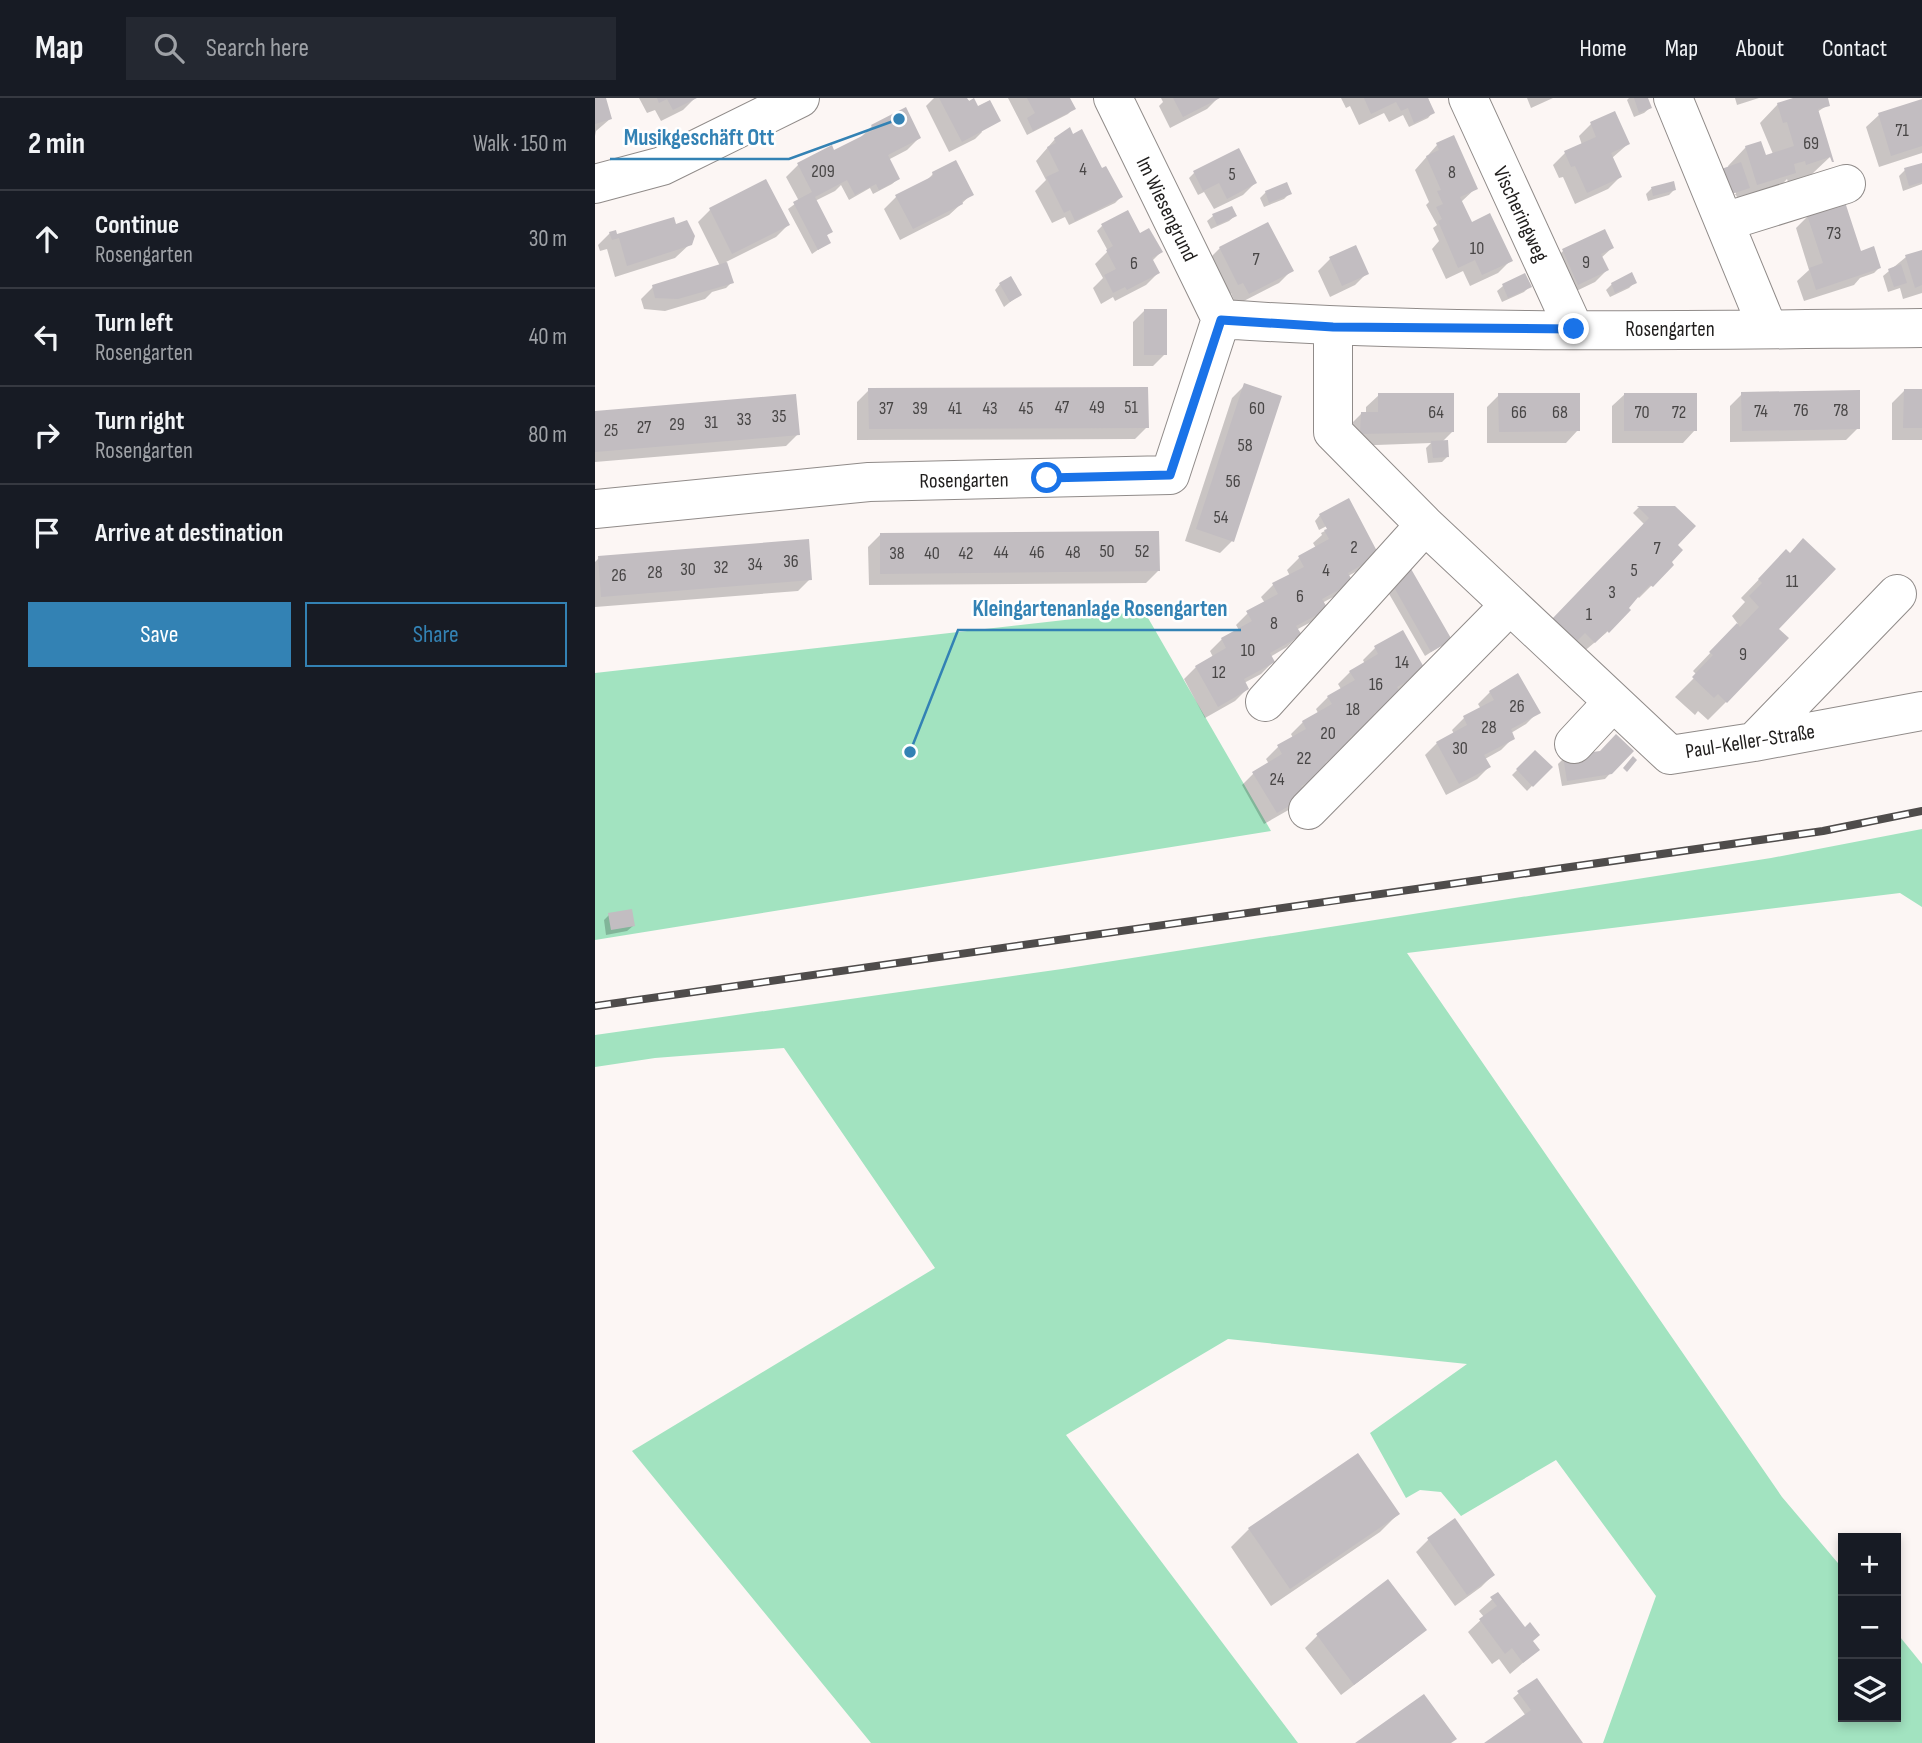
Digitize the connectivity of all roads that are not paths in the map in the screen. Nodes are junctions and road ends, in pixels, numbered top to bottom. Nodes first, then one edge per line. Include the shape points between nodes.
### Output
1 (800, 98) edge
2 (1113, 98) edge
3 (1468, 98) edge
4 (1673, 98) edge
5 (595, 184) edge
6 (1846, 184) dead end
7 (1724, 222) junction
8 (1221, 320) junction
9 (1333, 327) junction
10 (1922, 328) edge
11 (1574, 329) junction
12 (1768, 329) junction
13 (595, 509) edge
14 (1425, 525) junction
15 (1897, 594) dead end
16 (1510, 605) junction
17 (1265, 702) dead end
18 (1613, 702) junction
19 (1922, 711) edge
20 (1754, 742) junction
21 (1574, 744) dead end
22 (1308, 810) dead end

1 - 5 street via 662,166
2 - 8 street, Im Wiesengrund
3 - 11 street, Vischeringweg
4 - 7 street
6 - 7 street
7 - 12 street
8 - 9 street, Rosengarten
8 - 13 street, Rosengarten via 1170,475 869,482
9 - 11 street, Rosengarten
9 - 14 street, Paul-Keller-Straße via 1333,432
10 - 12 street, Rosengarten
11 - 12 street, Rosengarten
14 - 16 street, Paul-Keller-Straße
14 - 17 street
15 - 20 street
16 - 18 street, Paul-Keller-Straße
16 - 22 street
18 - 20 street, Paul-Keller-Straße via 1670,755
18 - 21 street
19 - 20 street, Paul-Keller-Straße

